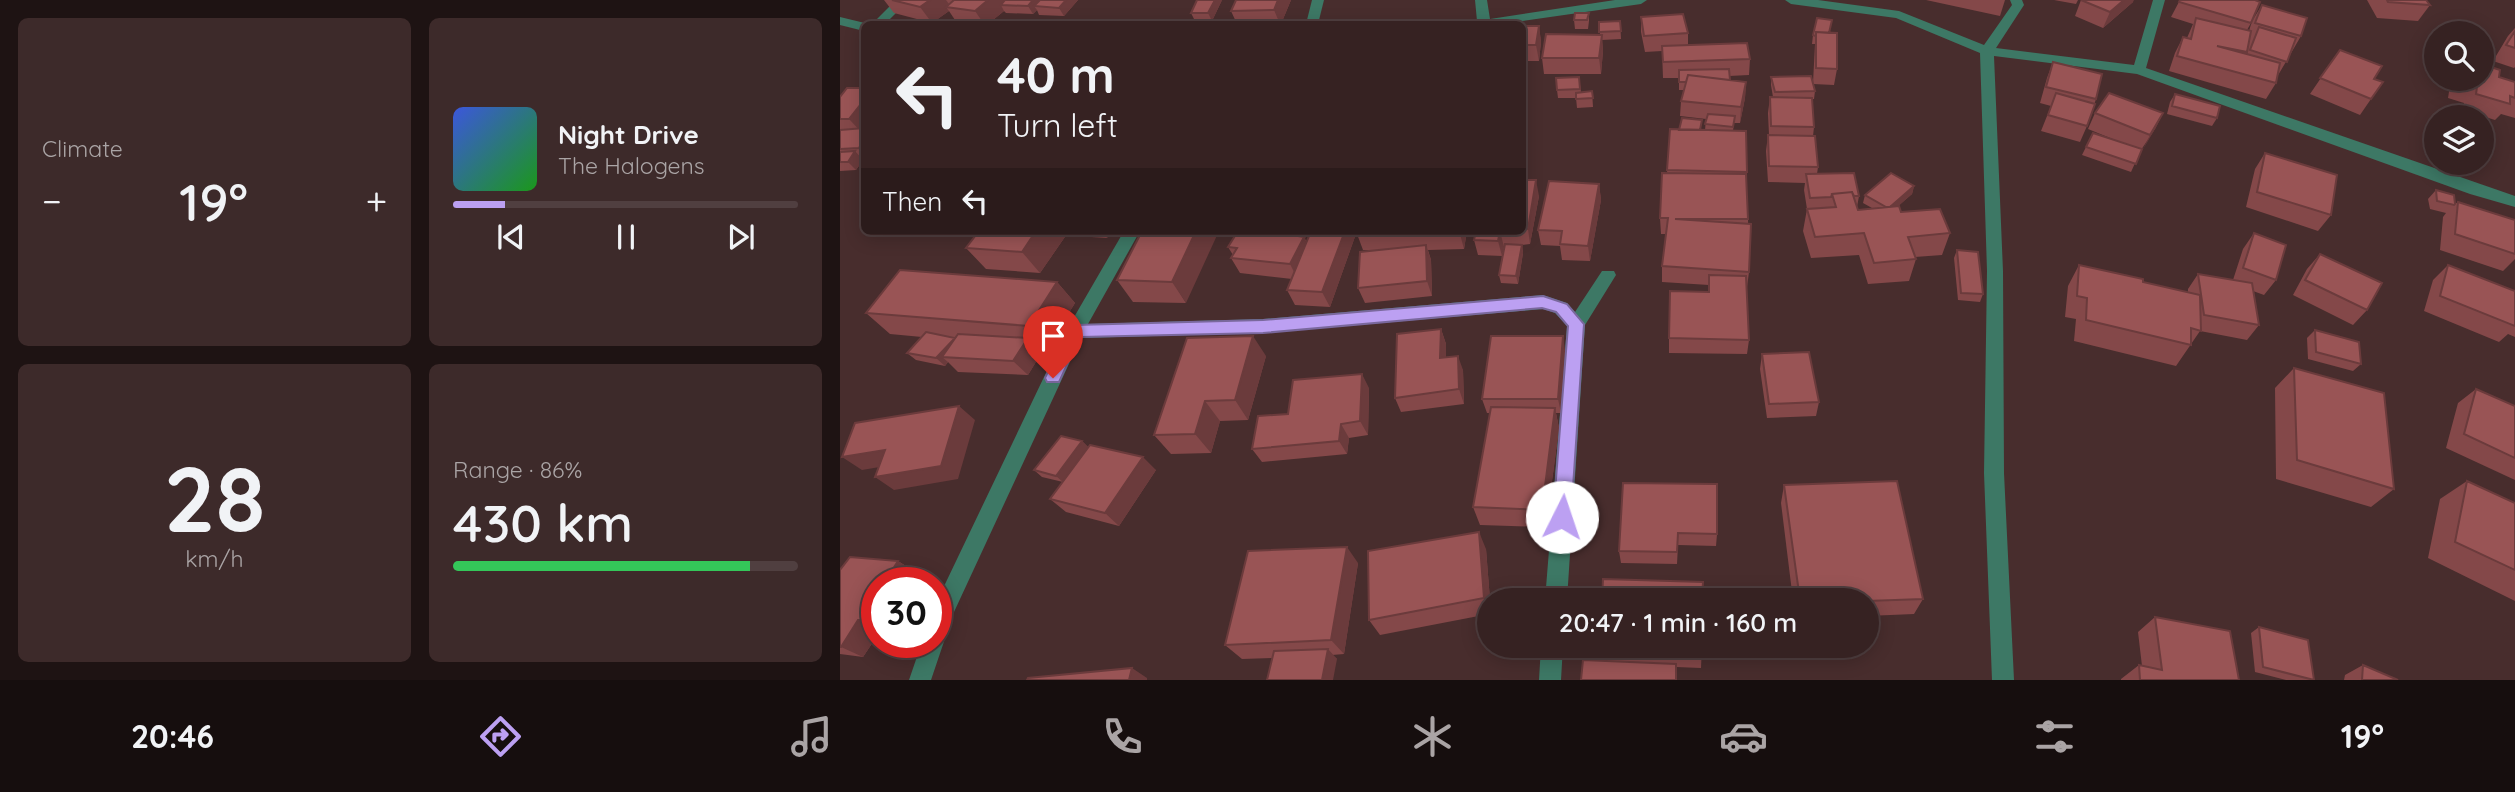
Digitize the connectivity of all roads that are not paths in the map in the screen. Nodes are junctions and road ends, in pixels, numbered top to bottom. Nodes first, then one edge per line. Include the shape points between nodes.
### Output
1 (903, 0) edge
2 (1318, 0) edge
3 (1481, 0) edge
4 (1641, 0) edge
5 (1791, 0) edge
6 (2016, 0) edge
7 (2159, 0) edge
8 (840, 21) edge
9 (881, 21) edge
10 (1313, 21) edge
11 (1484, 21) edge
12 (1504, 21) edge
13 (861, 26) edge
14 (1987, 51) junction
15 (2139, 70) junction
16 (2515, 202) edge
17 (1130, 235) edge
18 (1608, 275) dead end
19 (1576, 324) junction
20 (1075, 331) junction
21 (1557, 588) edge
22 (952, 593) edge
23 (928, 658) edge
24 (1551, 658) edge
25 (920, 680) edge
26 (1550, 680) edge
27 (2003, 680) edge

1 - 9 street
2 - 10 street
3 - 11 street
4 - 12 street
5 - 14 street via 1899,15
6 - 14 street via 2018,5
7 - 15 street
8 - 13 street
14 - 15 street
14 - 27 street via 1995,271 1994,472
15 - 16 street
17 - 20 street
18 - 19 street
19 - 20 street via 1562,308 1543,302 1263,326
19 - 21 street
20 - 22 street
23 - 25 street
24 - 26 street

